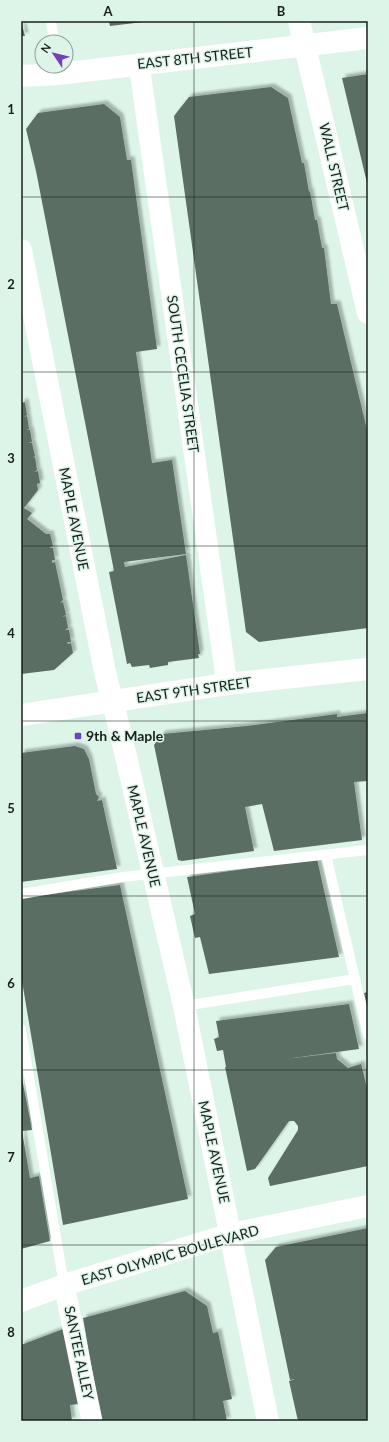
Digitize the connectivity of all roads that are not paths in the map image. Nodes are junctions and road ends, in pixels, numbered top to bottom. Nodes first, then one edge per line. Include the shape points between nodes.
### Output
1 (51, 21) edge
2 (299, 21) edge
3 (53, 34) edge
4 (368, 38) edge
5 (305, 46) junction
6 (139, 64) junction
7 (74, 69) edge
8 (34, 74) edge
9 (21, 76) edge
10 (21, 250) edge
11 (368, 314) edge
12 (368, 669) edge
13 (227, 684) junction
14 (112, 701) junction
15 (21, 715) edge
16 (368, 850) edge
17 (326, 855) junction
18 (152, 874) junction
19 (21, 894) edge
20 (355, 979) junction
21 (184, 1006) junction
22 (21, 1029) edge
23 (368, 1035) edge
24 (368, 1206) edge
25 (231, 1234) junction
26 (64, 1285) junction
27 (21, 1301) edge
28 (92, 1421) edge
29 (268, 1421) edge

1 - 3 lane
2 - 5 street, WALL STREET
4 - 5 street, EAST 8TH STREET
5 - 6 street, EAST 8TH STREET
5 - 11 street, WALL STREET
6 - 7 street, EAST 8TH STREET
6 - 13 street, SOUTH CECELIA STREET
8 - 9 street, EAST 8TH STREET
10 - 14 street, MAPLE AVENUE
12 - 13 street, EAST 9TH STREET
13 - 14 street, EAST 9TH STREET
14 - 15 street, EAST 9TH STREET
14 - 18 street, MAPLE AVENUE
16 - 17 lane
17 - 18 lane
17 - 20 lane
18 - 19 lane
18 - 21 street, MAPLE AVENUE
20 - 21 lane
20 - 23 lane
21 - 25 street, MAPLE AVENUE
22 - 26 lane
24 - 25 street, EAST OLYMPIC BOULEVARD
25 - 26 street, EAST OLYMPIC BOULEVARD
25 - 29 street, MAPLE AVENUE via 237,1275
26 - 27 street, EAST OLYMPIC BOULEVARD
26 - 28 street, SANTEE ALLEY

